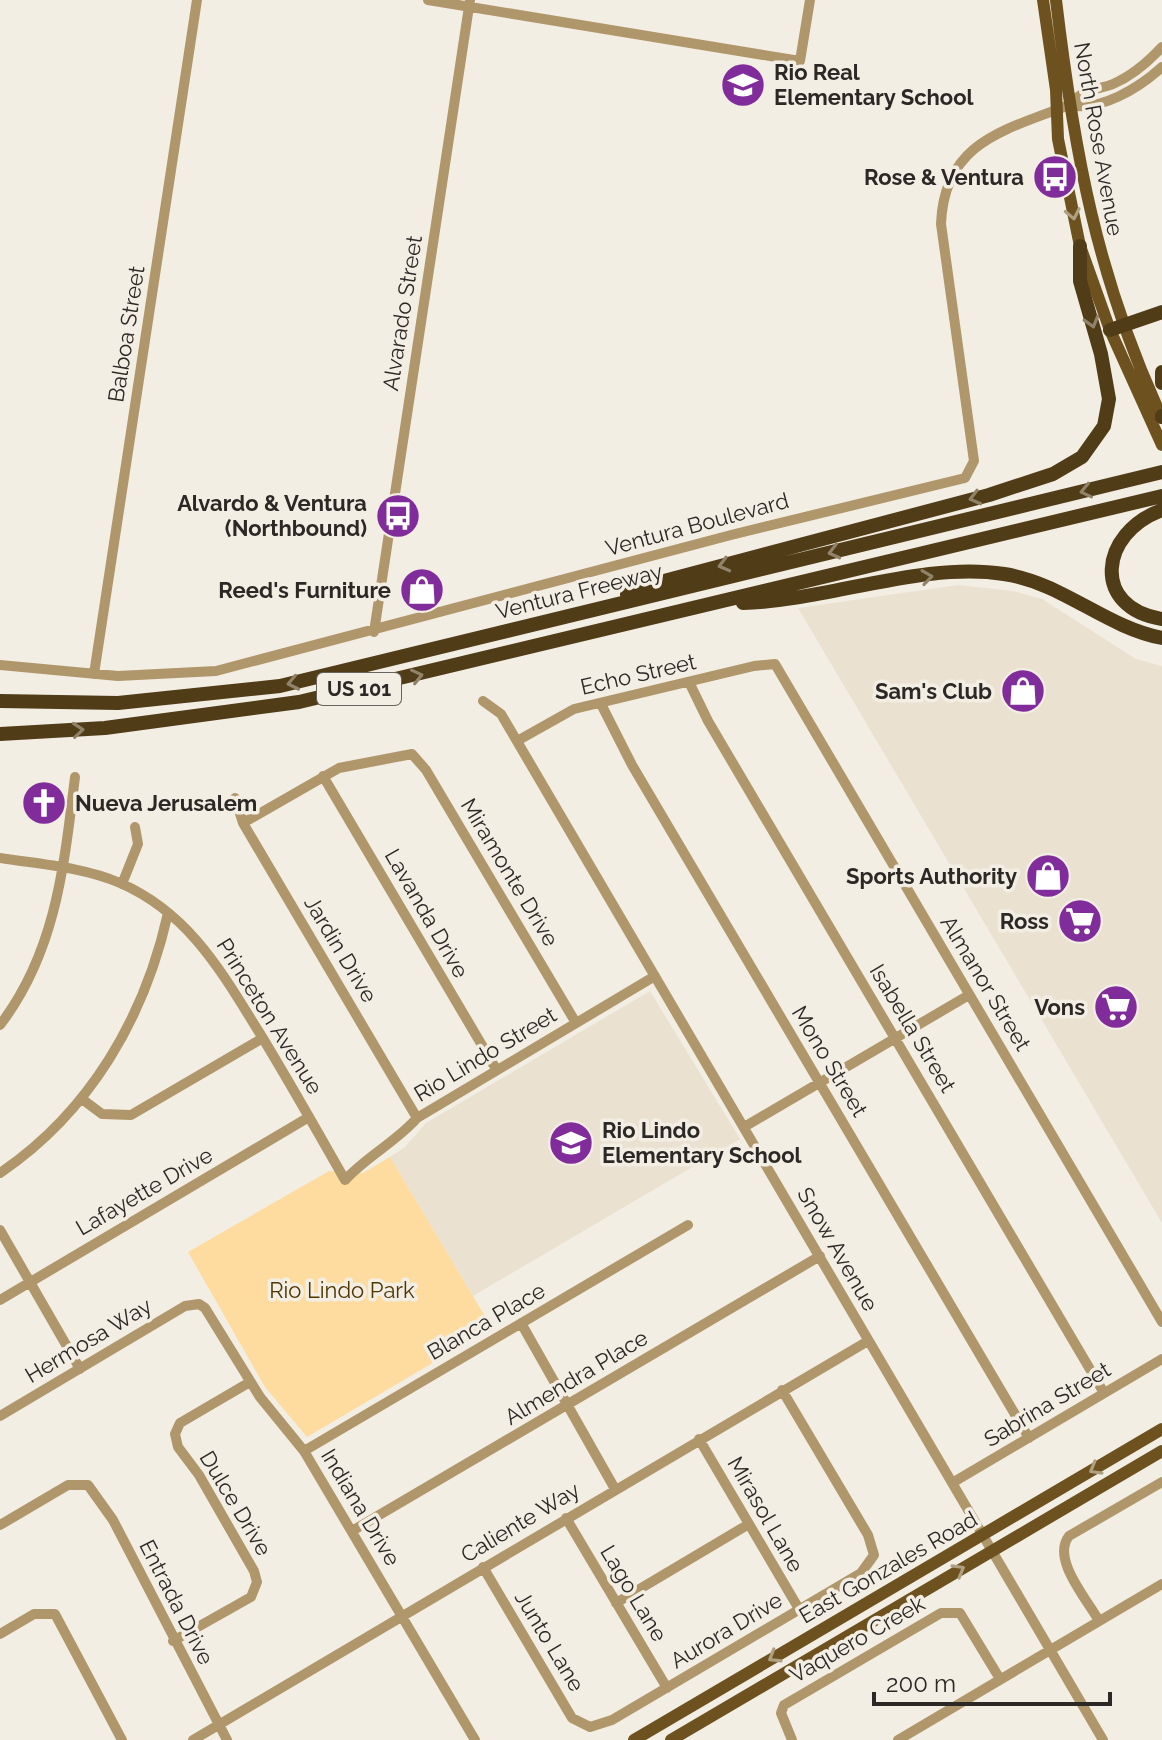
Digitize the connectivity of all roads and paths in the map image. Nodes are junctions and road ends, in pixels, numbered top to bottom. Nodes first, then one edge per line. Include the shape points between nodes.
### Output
1 (197, 0) edge
2 (428, 0) edge
3 (810, 0) edge
4 (1043, 0) edge
5 (1056, 0) edge
6 (470, 4) edge
7 (1162, 47) edge
8 (1162, 67) edge
9 (1063, 107) junction
10 (1080, 246) junction
11 (1162, 312) edge
12 (1116, 328) junction
13 (1162, 372) edge
14 (1162, 383) edge
15 (1159, 418) edge
16 (1162, 445) edge
17 (1162, 463) edge
18 (1162, 472) edge
19 (1114, 484) junction
20 (1162, 496) edge
21 (1162, 510) edge
22 (711, 604) junction
23 (560, 618) junction
24 (1162, 619) edge
25 (374, 632) junction
26 (1162, 638) edge
27 (775, 664) joint
28 (0, 665) edge
29 (94, 674) junction
30 (689, 682) junction
31 (0, 701) edge
32 (483, 701) dead end
33 (601, 704) junction
34 (0, 734) edge
35 (517, 741) junction
36 (323, 776) junction
37 (75, 777) dead end
38 (235, 798) dead end
39 (243, 823) junction
40 (135, 827) dead end
41 (0, 858) edge
42 (64, 868) junction
43 (122, 884) junction
44 (168, 913) junction
45 (655, 976) junction
46 (969, 995) junction
47 (576, 1023) junction
48 (0, 1025) edge
49 (263, 1038) junction
50 (895, 1038) junction
51 (496, 1069) junction
52 (819, 1083) junction
53 (82, 1099) junction
54 (309, 1117) junction
55 (417, 1118) junction
56 (744, 1127) junction
57 (0, 1173) edge
58 (345, 1180) joint
59 (688, 1225) dead end
60 (0, 1230) edge
61 (820, 1256) junction
62 (30, 1282) junction
63 (0, 1300) edge
64 (199, 1304) joint
65 (1162, 1322) edge
66 (521, 1323) junction
67 (868, 1341) junction
68 (1162, 1359) edge
69 (80, 1369) junction
70 (250, 1382) junction
71 (782, 1390) junction
72 (1104, 1393) junction
73 (567, 1405) junction
74 (0, 1416) edge
75 (1162, 1429) edge
76 (1029, 1438) junction
77 (699, 1439) junction
78 (304, 1451) junction
79 (1162, 1451) edge
80 (1162, 1482) edge
81 (952, 1483) junction
82 (615, 1489) junction
83 (566, 1518) junction
84 (749, 1524) junction
85 (0, 1525) edge
86 (352, 1531) junction
87 (981, 1536) junction
88 (991, 1552) junction
89 (483, 1567) junction
90 (1162, 1584) edge
91 (616, 1603) junction
92 (799, 1609) junction
93 (402, 1616) junction
94 (1099, 1621) junction
95 (0, 1634) edge
96 (173, 1641) junction
97 (1049, 1650) junction
98 (1000, 1679) junction
99 (667, 1688) junction
100 (218, 1725) junction
101 (590, 1727) joint
102 (122, 1740) edge
103 (193, 1740) edge
104 (227, 1740) edge
105 (475, 1740) edge
106 (634, 1740) edge
107 (671, 1740) edge
108 (792, 1740) edge
109 (898, 1740) edge
110 (1103, 1740) edge

1 - 29 street, Balboa Street
2 - 6 street
3 - 6 street via 800,61
4 - 9 main road, North Rose Avenue
5 - 9 main road, North Rose Avenue
6 - 25 street, Alvarado Street
7 - 9 street via 1129,75
8 - 9 street via 1128,91 1084,108
9 -> 10 main road, North Rose Avenue via 1058,139
9 - 12 main road, North Rose Avenue
9 - 25 street, Ventura Boulevard via 986,139 962,160 944,197 941,224 974,461 968,476
10 - 12 main road, North Rose Avenue
10 -> 23 highway via 1080,281 1109,399 1098,438 1072,465 989,495 664,581
11 - 12 highway
12 - 15 main road, North Rose Avenue
13 - 14 highway
15 - 16 main road, North Rose Avenue
17 - 19 highway
18 - 19 highway, Ventura Freeway / US 101
19 -> 23 highway, Ventura Freeway / US 101
20 - 22 highway, Ventura Freeway / US 101
21 - 24 highway via 1122,536 1112,571 1129,605
22 -> 26 highway via 754,603 979,571 1042,584 1129,629
34 -> 22 highway, Ventura Freeway / US 101 via 105,728 299,702
23 -> 31 highway, Ventura Freeway / US 101 via 244,692 118,703
25 - 29 street, Ventura Boulevard via 216,671 151,677
27 - 30 street, Echo Street
27 - 46 street, Almanor Street
28 - 29 street, Ventura Boulevard
30 - 33 street, Echo Street
30 - 50 street, Isabella Street
32 - 35 street, Snow Avenue via 501,714
33 - 35 street, Echo Street via 564,713
33 - 52 street, Mono Street
35 - 45 street, Snow Avenue
36 - 39 street
36 - 47 street, Miramonte Drive via 401,753 422,763
36 - 51 street, Lavanda Drive
37 - 42 street
38 - 39 street, Jardin Drive
39 - 55 street, Jardin Drive
40 - 43 street via 138,844
41 - 42 street, Princeton Avenue
42 - 43 street, Princeton Avenue
42 - 48 street via 43,950
43 - 44 street, Princeton Avenue
44 - 49 street, Princeton Avenue via 208,950
44 - 53 street via 130,1023
45 - 47 street, Rio Lindo Street
45 - 56 street, Snow Avenue
46 - 50 street
46 - 65 street, Almanor Street
47 - 51 street, Rio Lindo Street
49 - 53 street via 131,1115 102,1114
49 - 54 street, Princeton Avenue
50 - 52 street
50 - 72 street, Isabella Street
51 - 55 street, Rio Lindo Street
52 - 56 street
52 - 76 street, Mono Street
53 - 57 street
54 - 58 street, Princeton Avenue
54 - 62 street, Lafayette Drive
55 - 58 street, Rio Lindo Street
56 - 61 street, Snow Avenue
59 - 66 street, Blanca Place
60 - 62 street
61 - 67 street, Snow Avenue
61 - 73 street, Almendra Place
62 - 63 street, Lafayette Drive
62 - 69 street
64 - 69 street, Hermosa Way via 185,1306
64 - 70 street, Indiana Drive
66 - 73 street
66 - 78 street, Blanca Place
67 - 71 street, Caliente Way
67 - 81 street, Snow Avenue
68 - 72 street, Sabrina Street
69 - 74 street, Hermosa Way
70 - 78 street, Indiana Drive
70 - 96 street, Dulce Drive via 180,1423 175,1434 254,1571 255,1591
71 - 77 street, Caliente Way
71 - 92 street, Aurora Drive via 868,1535 874,1555 861,1573
72 - 76 street, Sabrina Street
73 - 82 street
73 - 86 street, Almendra Place
75 -> 87 main road, East Gonzales Road
76 - 81 street, Sabrina Street
77 - 82 street, Caliente Way
77 - 84 street, Mirasol Lane
78 - 86 street, Indiana Drive
79 - 88 main road, East Gonzales Road
80 - 94 street via 1063,1544 1062,1557
81 - 87 street, Snow Avenue
82 - 83 street, Caliente Way
83 - 89 street, Caliente Way
83 - 91 street, Lago Lane
84 - 91 street
84 - 92 street, Mirasol Lane
85 - 96 street, Entrada Drive via 68,1485 88,1485 113,1520
86 - 93 street, Indiana Drive
87 - 88 street, Snow Avenue
87 -> 106 main road, East Gonzales Road
88 - 97 street, Snow Avenue
107 -> 88 main road, East Gonzales Road
89 - 93 street, Caliente Way
89 - 101 street, Junto Lane via 572,1718
90 - 94 street
91 - 99 street, Lago Lane
92 - 99 street, Aurora Drive
93 - 100 street, Caliente Way
93 - 105 street, Indiana Drive
94 - 97 street
95 - 102 street via 34,1614 55,1614
96 - 100 street, Entrada Drive
97 - 98 street
97 - 110 street, Snow Avenue
98 - 108 street, Vaquero Creek via 960,1613 941,1613 784,1705 781,1713
98 - 109 street
99 - 101 street, Aurora Drive
100 - 103 street, Caliente Way
100 - 104 street, Entrada Drive

